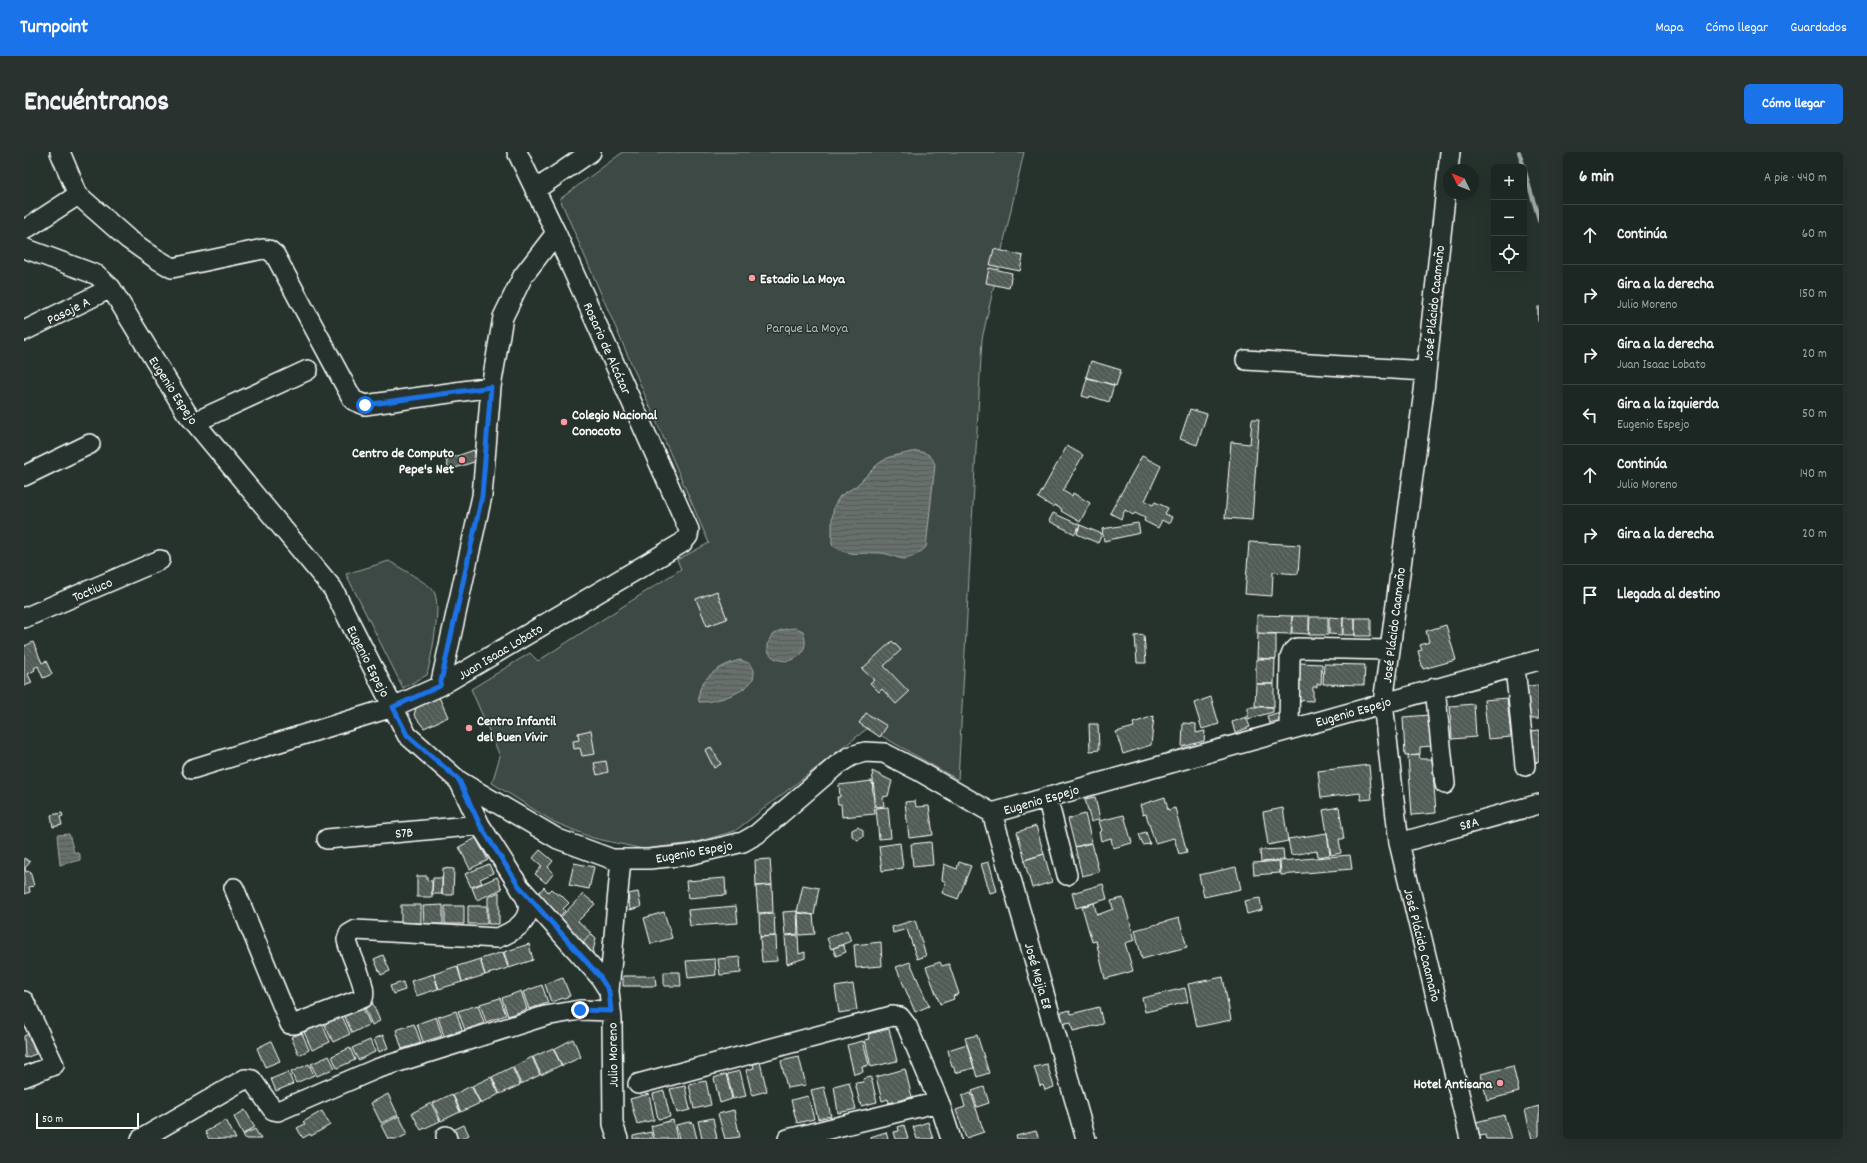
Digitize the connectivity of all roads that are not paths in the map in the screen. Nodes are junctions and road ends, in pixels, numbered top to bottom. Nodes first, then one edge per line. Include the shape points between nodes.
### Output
1 (60, 152) edge
2 (517, 152) edge
3 (591, 152) edge
4 (1450, 152) edge
5 (536, 190) junction
6 (78, 195) junction
7 (24, 230) edge
8 (556, 233) junction
9 (24, 248) edge
10 (112, 288) junction
11 (24, 331) edge
12 (1246, 360) dead end
13 (308, 370) dead end
14 (1426, 371) junction
15 (491, 387) junction
16 (195, 422) junction
17 (90, 444) dead end
18 (24, 476) edge
19 (682, 542) joint
20 (160, 560) dead end
21 (24, 618) edge
22 (1390, 650) junction
23 (1539, 660) edge
24 (1515, 667) junction
25 (440, 686) junction
26 (1435, 688) junction
27 (1383, 702) junction
28 (393, 707) junction
29 (1289, 729) junction
30 (1525, 766) dead end
31 (192, 769) dead end
32 (459, 780) junction
33 (1445, 784) dead end
34 (1047, 797) junction
35 (1539, 804) edge
36 (992, 813) junction
37 (480, 825) junction
38 (327, 839) dead end
39 (1398, 843) junction
40 (621, 859) junction
41 (1067, 875) dead end
42 (519, 886) junction
43 (234, 888) dead end
44 (609, 991) junction
45 (24, 1001) edge
46 (611, 1011) junction
47 (24, 1077) edge
48 (638, 1084) dead end
49 (939, 1102) junction
50 (141, 1139) edge
51 (618, 1139) edge
52 (788, 1139) edge
53 (951, 1139) edge
54 (1086, 1139) edge
55 (1470, 1139) edge

1 - 6 street
2 - 5 street, Rosario de Alcázar
3 - 5 street
4 - 14 street, José Plácido Caamaño
5 - 8 street, Rosario de Alcázar
6 - 7 street
6 - 15 street via 128,239 172,268 263,249 269,250 275,256 356,402 365,405
8 - 15 street via 523,276 503,317
8 - 19 street, Rosario de Alcázar via 690,530
9 - 10 street, Eugenio Espejo via 97,275
10 - 11 street, Pasaje A
10 - 16 street, Eugenio Espejo via 186,412
12 - 14 street
13 - 16 street
14 - 22 street, José Plácido Caamaño
15 - 25 street via 482,496
16 - 28 street, Eugenio Espejo via 333,589
17 - 18 street
19 - 25 street, Juan Isaac Lobato
20 - 21 street, Toctiuco
22 - 27 street, José Plácido Caamaño
22 - 29 street via 1297,648 1290,658
23 - 24 street, Eugenio Espejo
24 - 26 street, Eugenio Espejo
24 - 30 street
25 - 28 street, Juan Isaac Lobato
26 - 27 street, Eugenio Espejo
26 - 33 street
27 - 29 street, Eugenio Espejo
27 - 39 street, José Plácido Caamaño
28 - 31 street, Juan Isaac Lobato
28 - 32 street, Eugenio Espejo via 407,735
29 - 34 street, Eugenio Espejo
32 - 37 street, Julio Moreno
32 - 40 street, Eugenio Espejo via 558,839 612,859
34 - 36 street, Eugenio Espejo
34 - 41 street
35 - 39 street, S8A
36 - 40 street, Eugenio Espejo via 884,753 865,752 851,756 837,765 757,834 743,842 689,855 648,860
36 - 54 street, José Mejia E8
37 - 38 street, S7B
37 - 42 street, Julio Moreno
39 - 55 street, José Plácido Caamaño
40 - 44 street
42 - 43 street via 528,902 525,920 506,935 497,938 353,931 347,940 365,993 363,998 295,1024 290,1024
42 - 44 street, Julio Moreno via 600,977
44 - 46 street, Julio Moreno
45 - 47 street via 54,1065
46 - 50 street via 580,1010 545,1016 376,1069 278,1111 272,1108 252,1080 245,1079
46 - 51 street, Julio Moreno via 613,1124
48 - 49 street via 892,1016 900,1017 907,1026
49 - 52 street
49 - 53 street

